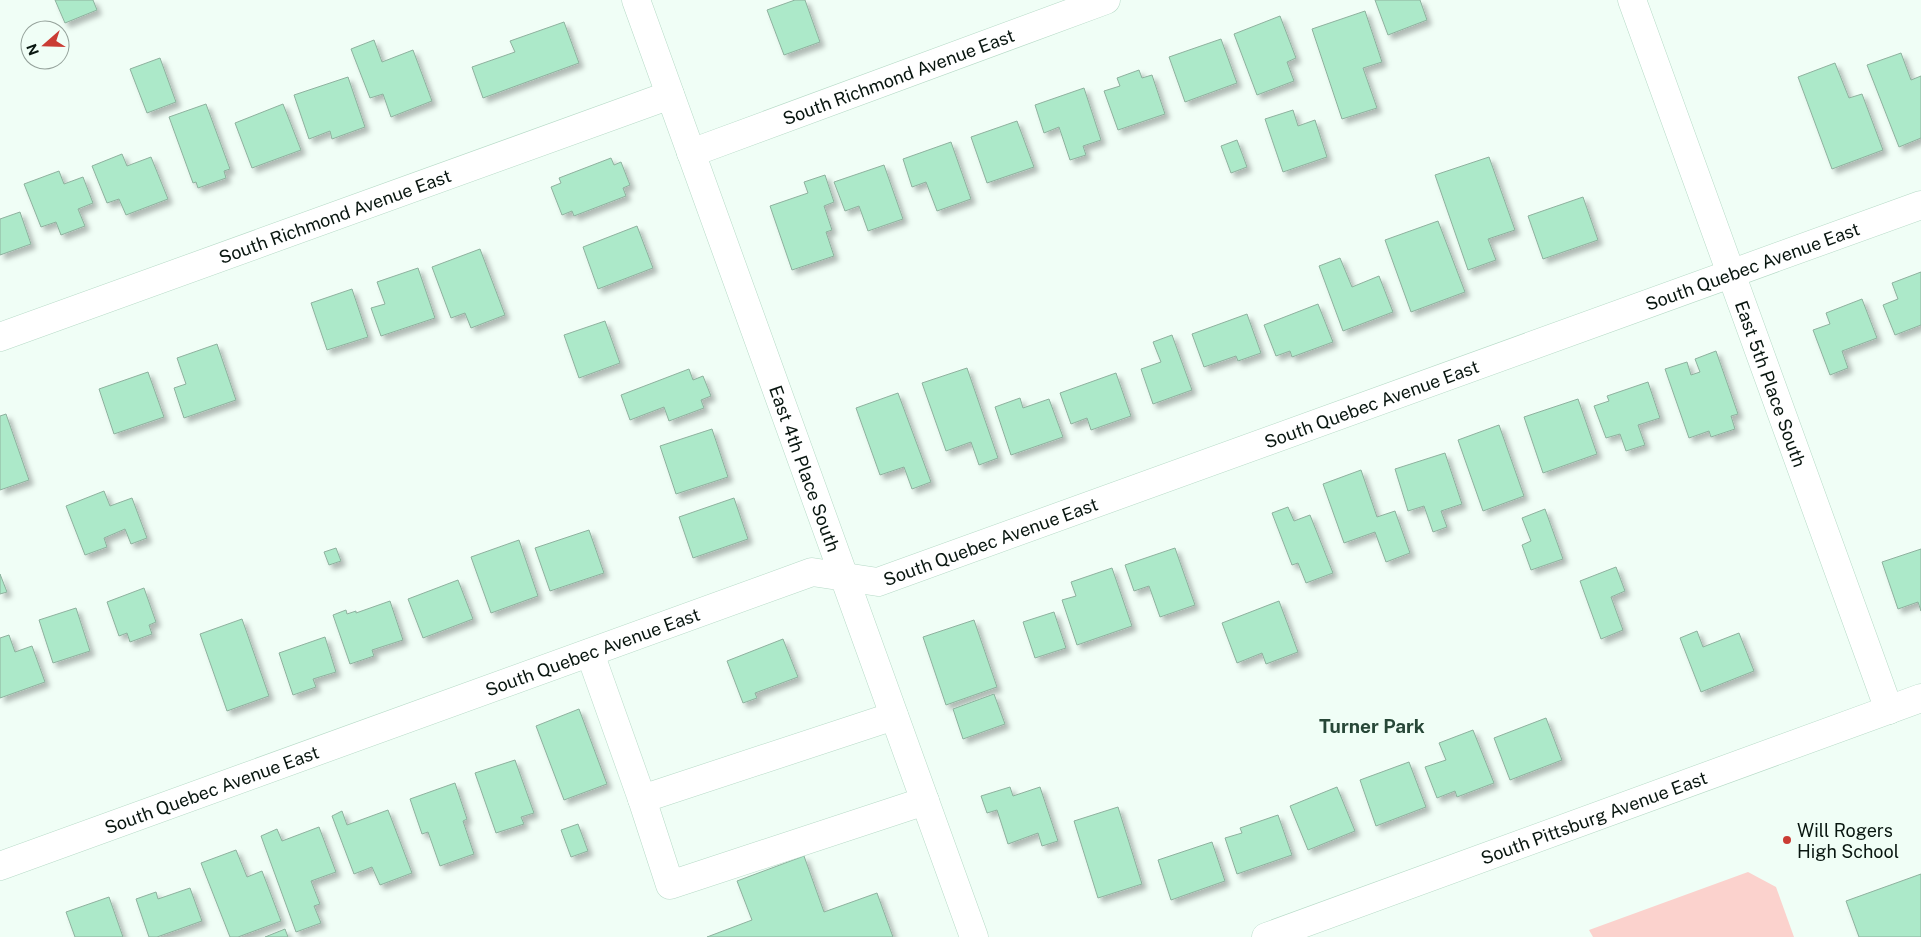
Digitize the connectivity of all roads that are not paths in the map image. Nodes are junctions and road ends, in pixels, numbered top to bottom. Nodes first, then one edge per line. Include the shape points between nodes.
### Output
1 (636, 0) edge
2 (1106, 0) edge
3 (1632, 0) edge
4 (670, 95) junction
5 (691, 153) junction
6 (1921, 205) edge
7 (1731, 274) junction
8 (0, 337) edge
9 (844, 577) junction
10 (590, 653) junction
11 (1921, 698) edge
12 (1889, 710) junction
13 (894, 716) junction
14 (642, 799) junction
15 (925, 801) junction
16 (0, 866) edge
17 (974, 937) edge
18 (1266, 937) edge

1 - 4 street, East 4th Place South
2 - 5 street, South Richmond Avenue East
3 - 7 street, East 5th Place South
4 - 5 street, East 4th Place South
4 - 8 street, South Richmond Avenue East
5 - 9 street, East 4th Place South
6 - 7 street, South Quebec Avenue East
7 - 9 street, South Quebec Avenue East via 878,582
7 - 12 street, East 5th Place South
9 - 10 street, South Quebec Avenue East via 812,572
9 - 13 street, East 4th Place South
10 - 14 street
10 - 16 street, South Quebec Avenue East
11 - 12 street, South Pittsburg Avenue East
12 - 18 street, South Pittsburg Avenue East
13 - 14 street
13 - 15 street, East 4th Place South
14 - 15 street via 670,885
15 - 17 street, East 4th Place South

